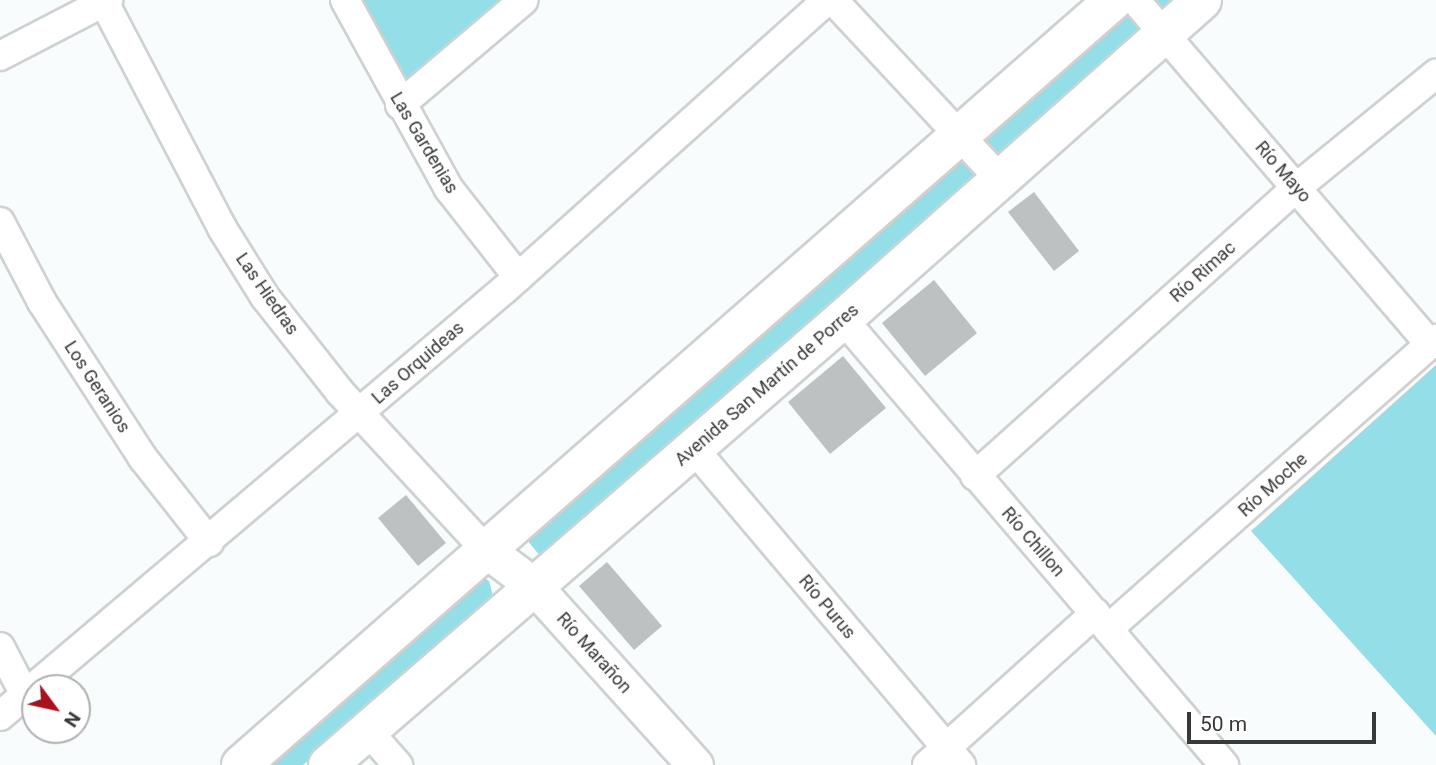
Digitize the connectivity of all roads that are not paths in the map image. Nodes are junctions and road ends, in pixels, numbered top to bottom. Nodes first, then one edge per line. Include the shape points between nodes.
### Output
1 (345, 0) edge
2 (524, 0) edge
3 (828, 0) edge
4 (833, 0) edge
5 (1114, 0) edge
6 (1135, 0) edge
7 (1202, 0) edge
8 (106, 1) edge
9 (1163, 34) junction
10 (0, 56) edge
11 (1436, 74) edge
12 (400, 105) junction
13 (961, 134) junction
14 (1000, 179) junction
15 (1296, 188) junction
16 (0, 222) edge
17 (518, 277) junction
18 (843, 319) junction
19 (1433, 341) edge
20 (359, 413) junction
21 (694, 449) junction
22 (975, 476) junction
23 (209, 542) junction
24 (485, 549) junction
25 (533, 585) junction
26 (1102, 621) junction
27 (0, 647) edge
28 (50, 674) edge
29 (21, 687) edge
30 (21, 698) edge
31 (0, 716) edge
32 (367, 730) junction
33 (945, 759) edge
34 (241, 765) edge
35 (328, 765) edge
36 (398, 765) edge
37 (695, 765) edge
38 (1224, 765) edge

1 - 12 street, Las Gardenias
2 - 12 street
3 - 17 street, Las Orquideas
4 - 13 street
5 - 13 main road
6 - 9 street, Río Mayo
7 - 9 main road, Avenida San Martín de Porres
8 - 10 street
8 - 20 street, Las Hiedras via 222,228 258,285
9 - 14 main road, Avenida San Martín de Porres
9 - 15 street, Río Mayo
11 - 15 street, Río Rimac
12 - 17 street, Las Gardenias via 449,189
13 - 14 street
13 - 24 main road
14 - 18 main road, Avenida San Martín de Porres
15 - 19 street, Río Mayo
15 - 22 street, Río Rimac
16 - 23 street, Los Geranios via 41,302 121,425
17 - 20 street, Las Orquideas
18 - 21 main road, Avenida San Martín de Porres
18 - 22 street, Río Chillon
19 - 26 street, Río Moche
20 - 23 street, Las Orquideas
20 - 24 street, Las Hiedras
21 - 25 main road, Avenida San Martín de Porres
21 - 33 street, Río Purus
22 - 26 street, Río Chillon
23 - 28 street, Las Orquideas
24 - 25 street, Río Marañon
24 - 34 main road
25 - 32 main road, Avenida San Martín de Porres
25 - 37 street, Río Marañon
26 - 33 street, Río Moche
26 - 38 street, Río Chillon
27 - 29 street
30 - 31 street, Las Orquideas
32 - 35 main road, Avenida San Martín de Porres
32 - 36 street

